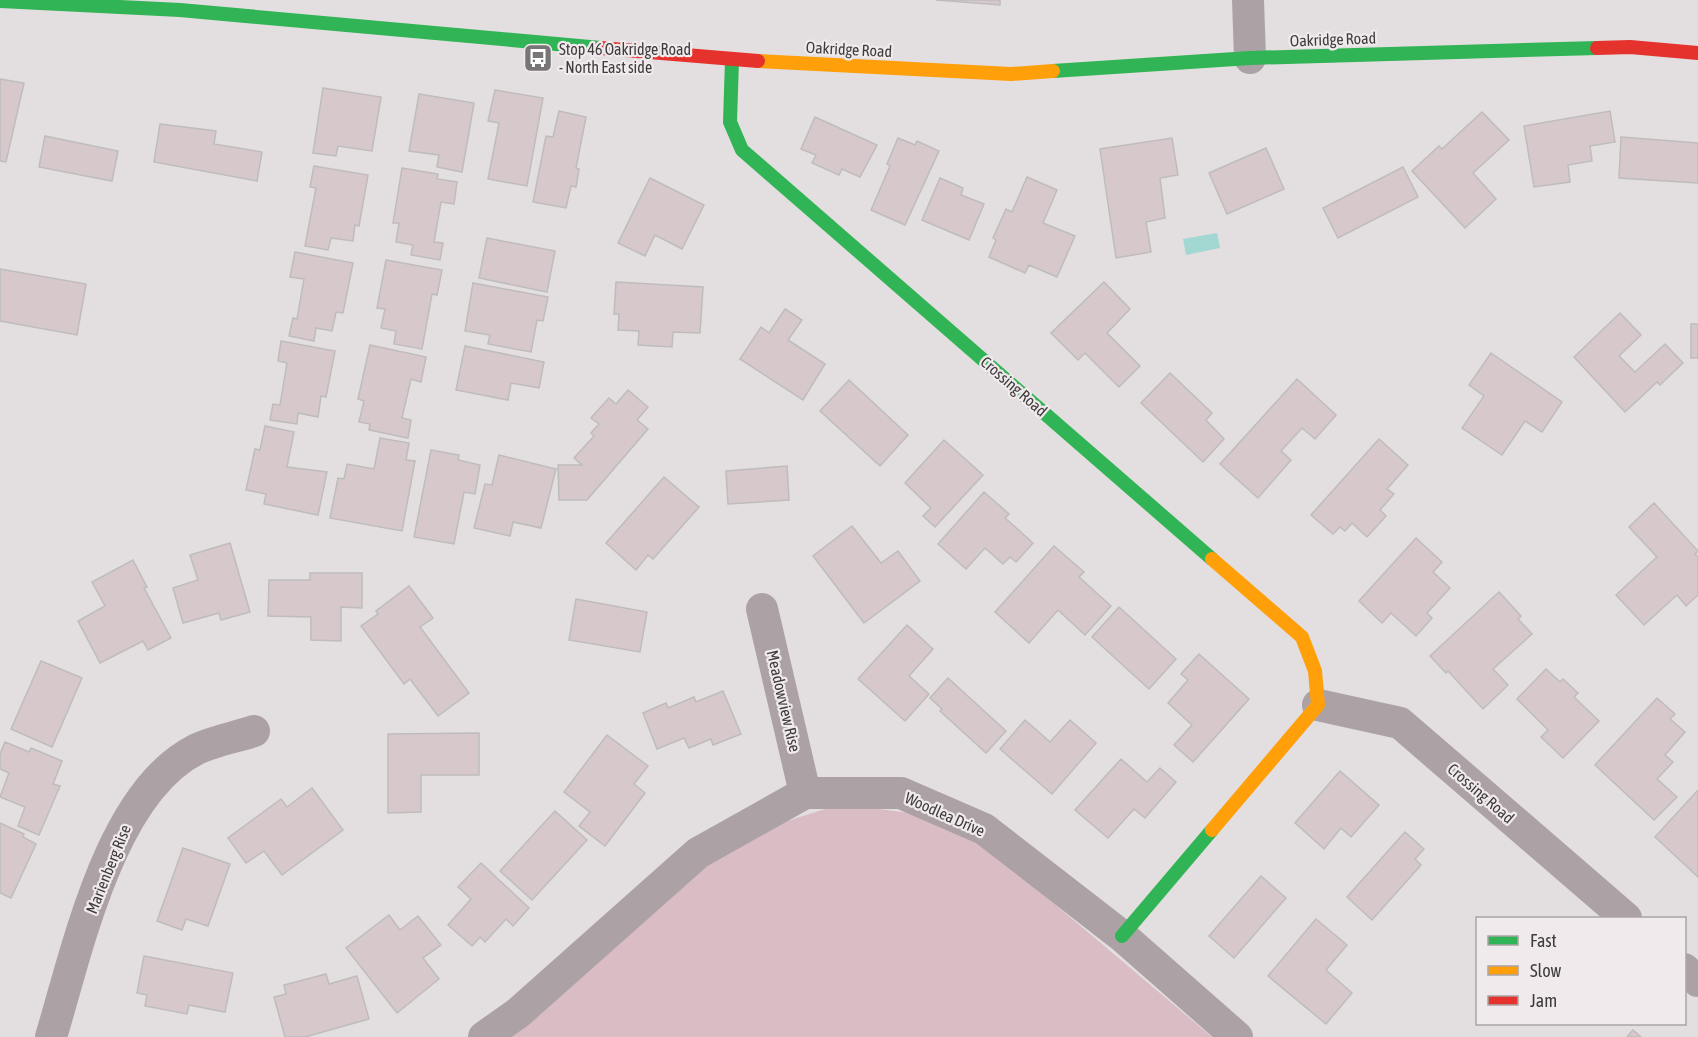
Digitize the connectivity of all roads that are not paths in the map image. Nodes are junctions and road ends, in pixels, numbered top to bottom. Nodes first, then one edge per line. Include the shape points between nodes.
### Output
1 (1248, 0) edge
2 (0, 2) edge
3 (1698, 53) edge
4 (1250, 58) junction
5 (732, 60) junction
6 (762, 609) dead end
7 (1318, 705) junction
8 (254, 731) dead end
9 (805, 794) junction
10 (1625, 917) edge
11 (1122, 936) junction
12 (1686, 971) edge
13 (1698, 981) edge
14 (51, 1037) edge
15 (484, 1037) edge
16 (1237, 1037) edge

1 - 4 street
2 - 5 street, Oakridge Road via 180,10
3 - 4 street, Oakridge Road via 1630,47
4 - 5 street, Oakridge Road via 1011,74
5 - 7 street, Crossing Road via 730,122 742,150 1302,637 1315,671
6 - 9 street, Meadowview Rise
7 - 10 street, Crossing Road via 1400,723
7 - 11 street
8 - 14 street, Marienberg Rise via 197,749 161,776 130,815 100,883
9 - 11 street, Woodlea Drive via 901,793 984,829
9 - 15 street, Woodlea Drive via 698,853 518,1013
11 - 16 street, Woodlea Drive
12 - 13 street

